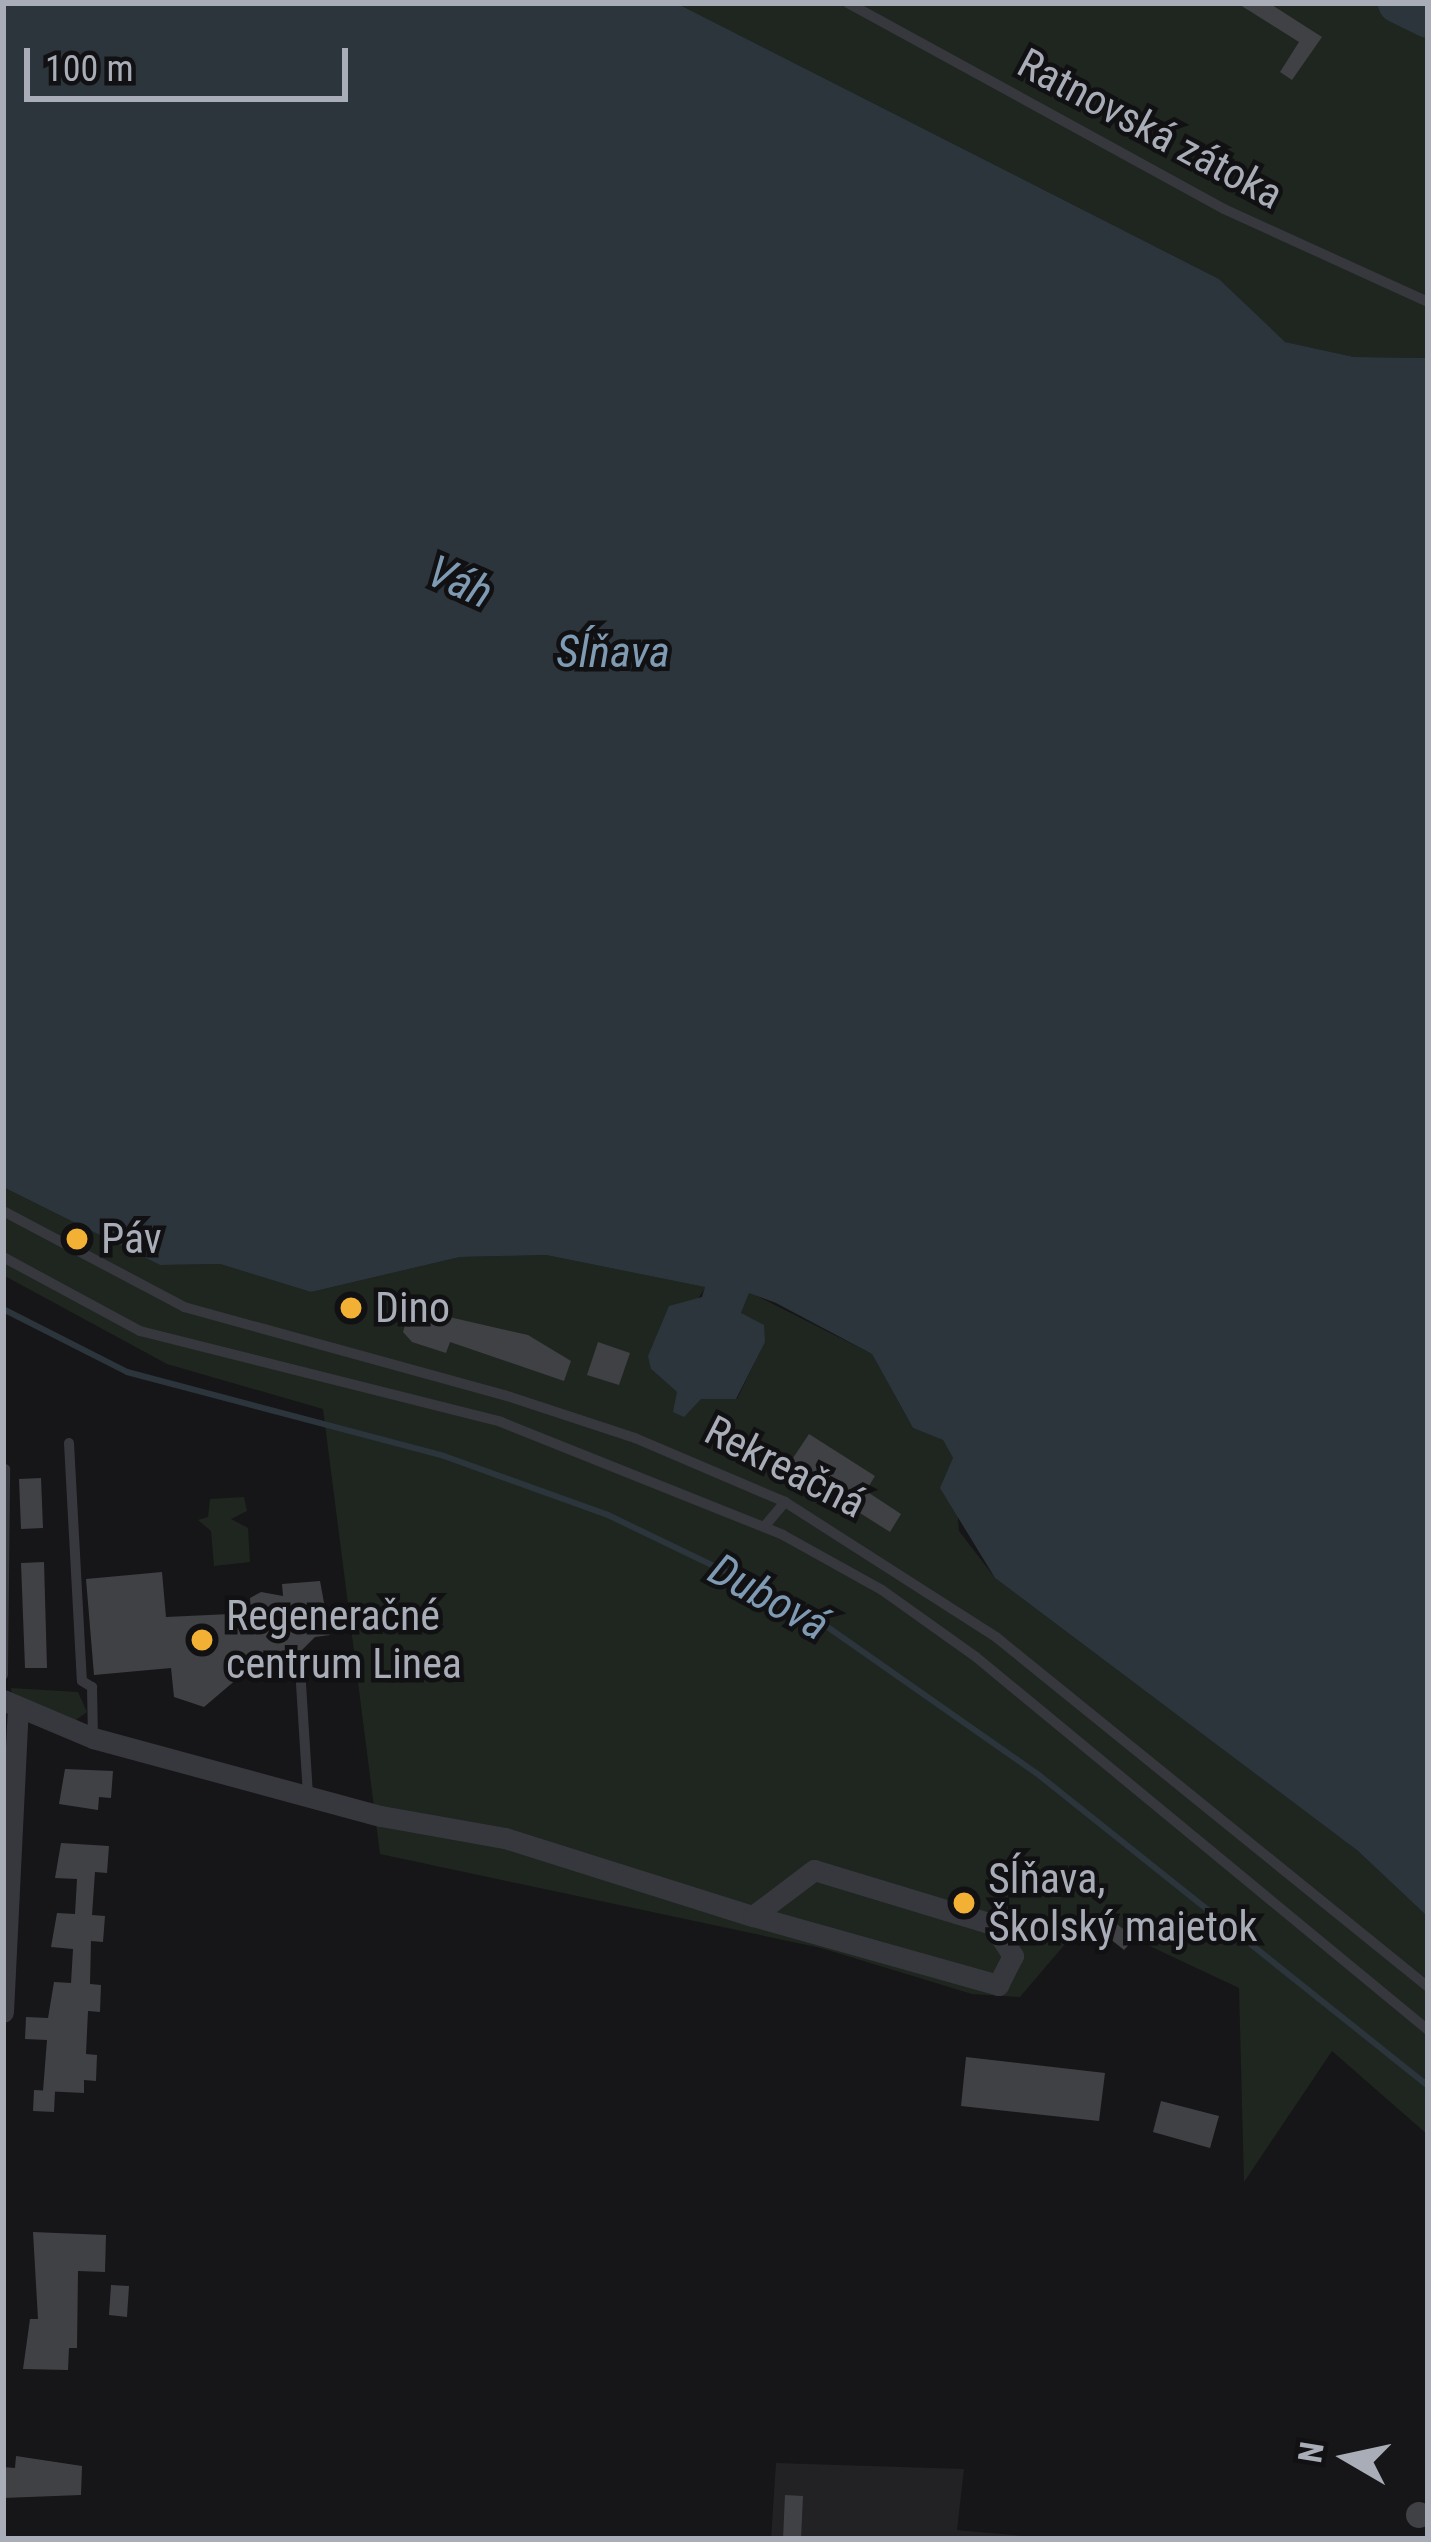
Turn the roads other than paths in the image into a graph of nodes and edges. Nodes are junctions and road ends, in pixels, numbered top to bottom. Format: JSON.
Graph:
{"nodes":[{"id":1,"x":848,"y":3,"type":"edge"},
{"id":2,"x":1428,"y":302,"type":"edge"},
{"id":3,"x":3,"y":1211,"type":"edge"},
{"id":4,"x":3,"y":1257,"type":"edge"},
{"id":5,"x":69,"y":1443,"type":"dead end"},
{"id":6,"x":5,"y":1469,"type":"edge"},
{"id":7,"x":785,"y":1502,"type":"junction"},
{"id":8,"x":764,"y":1527,"type":"junction"},
{"id":9,"x":300,"y":1668,"type":"dead end"},
{"id":10,"x":3,"y":1676,"type":"edge"},
{"id":11,"x":11,"y":1704,"type":"edge"},
{"id":12,"x":93,"y":1738,"type":"junction"},
{"id":13,"x":308,"y":1795,"type":"junction"},
{"id":14,"x":6,"y":1892,"type":"edge"},
{"id":15,"x":753,"y":1916,"type":"junction"},
{"id":16,"x":1428,"y":1987,"type":"edge"},
{"id":17,"x":3,"y":2012,"type":"edge"},
{"id":18,"x":1428,"y":2030,"type":"edge"}],
"edges":[{"from":1,"to":2,"type":"lane","name":"Ratnovská zátoka"},
{"from":3,"to":7,"type":"lane","name":"Rekreačná"},
{"from":4,"to":8,"type":"lane"},
{"from":5,"to":12,"type":"lane"},
{"from":6,"to":10,"type":"lane"},
{"from":7,"to":8,"type":"lane"},
{"from":7,"to":16,"type":"lane","name":"Rekreačná"},
{"from":8,"to":18,"type":"lane"},
{"from":9,"to":13,"type":"lane"},
{"from":11,"to":12,"type":"street"},
{"from":11,"to":14,"type":"street"},
{"from":12,"to":13,"type":"street"},
{"from":13,"to":15,"type":"street"},
{"from":14,"to":17,"type":"street"},
{"from":15,"to":15,"type":"street"}]}
